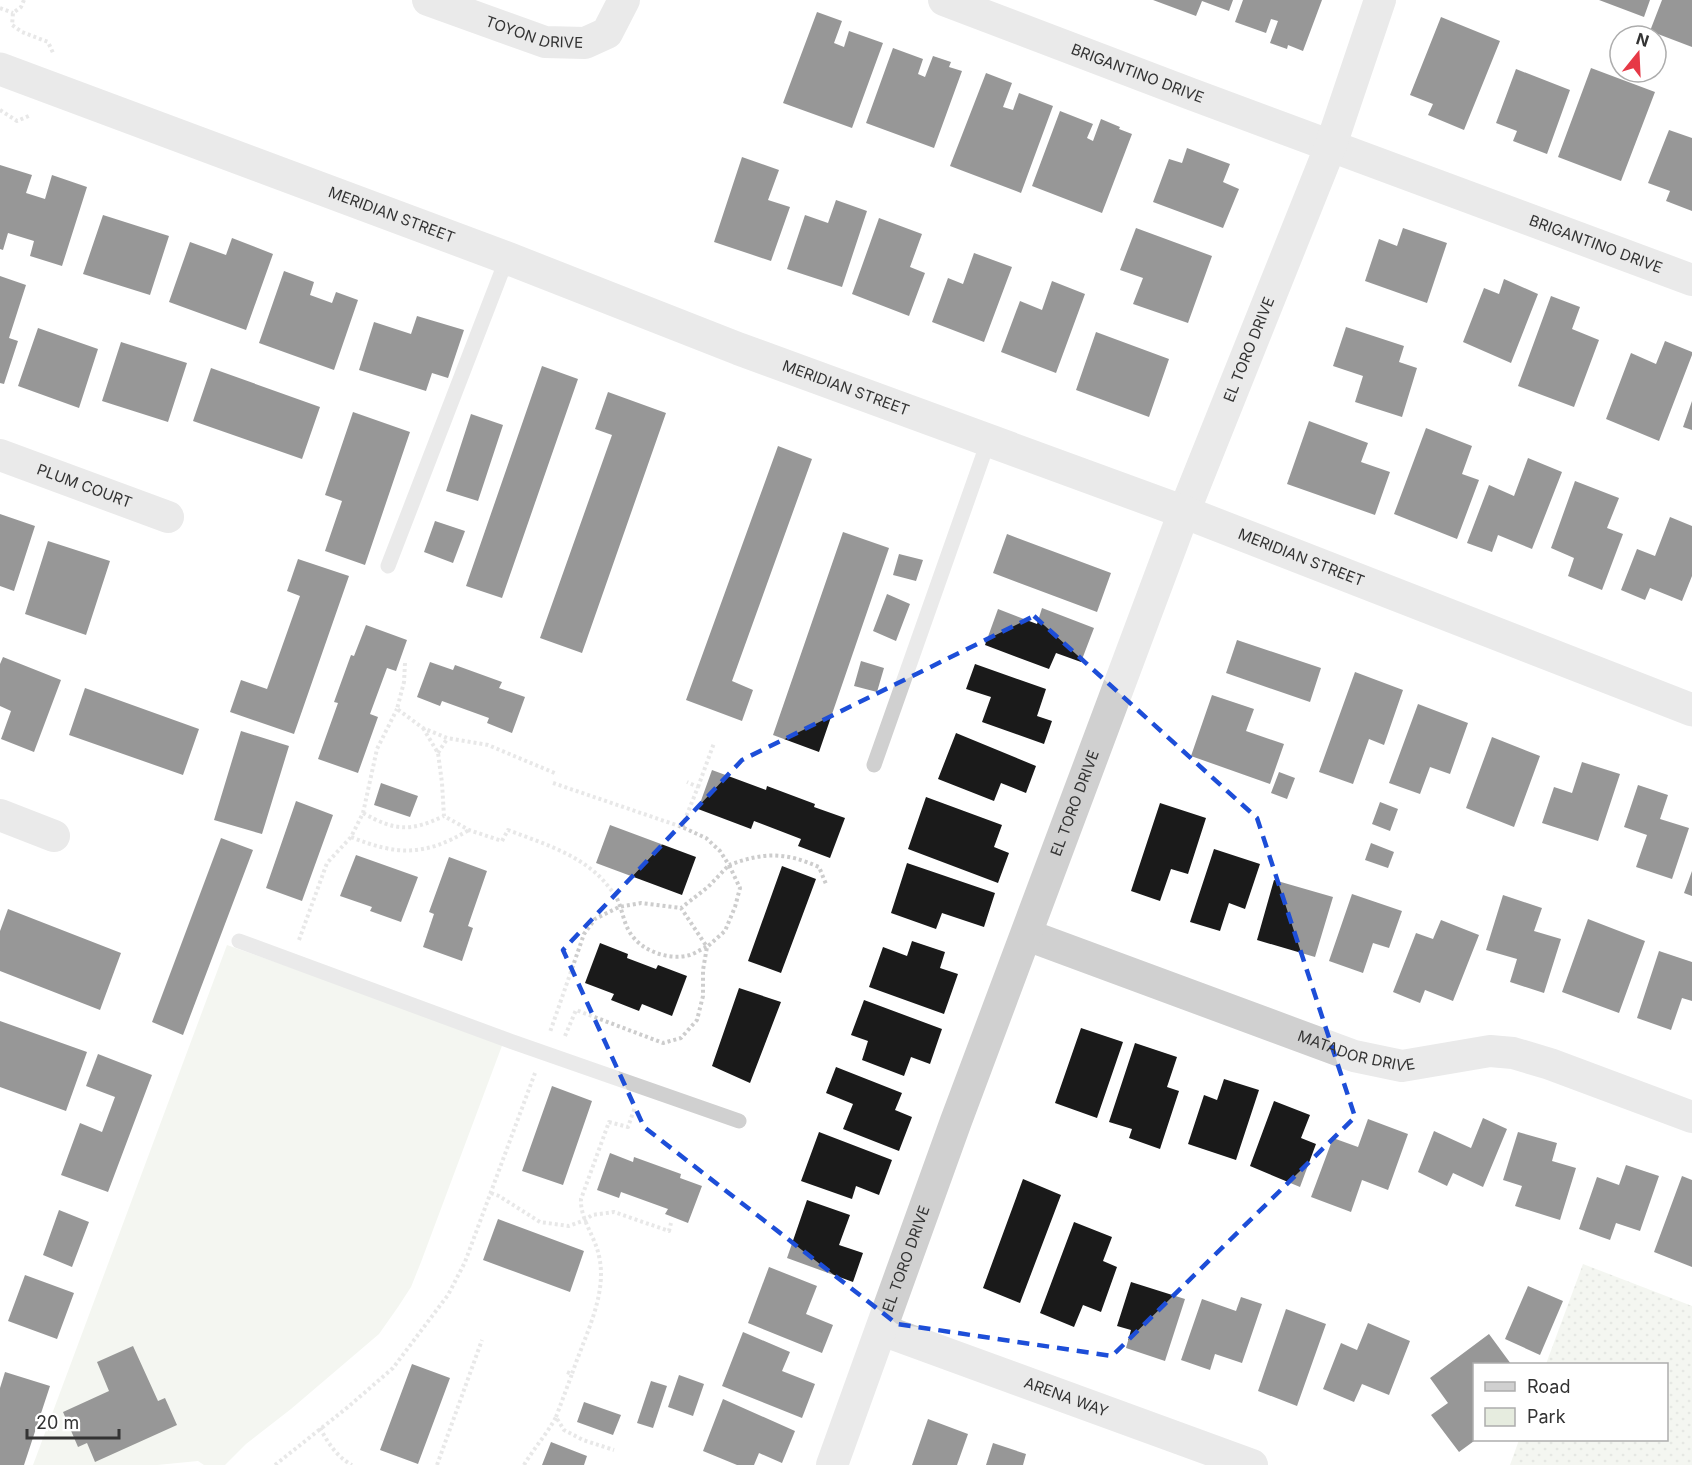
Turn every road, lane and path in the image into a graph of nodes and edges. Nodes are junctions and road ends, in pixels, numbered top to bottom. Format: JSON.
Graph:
{"nodes":[{"id":1,"x":24,"y":0,"type":"edge"},
{"id":2,"x":428,"y":0,"type":"edge"},
{"id":3,"x":624,"y":0,"type":"edge"},
{"id":4,"x":944,"y":0,"type":"edge"},
{"id":5,"x":1380,"y":0,"type":"edge"},
{"id":6,"x":0,"y":8,"type":"edge"},
{"id":7,"x":13,"y":13,"type":"junction"},
{"id":8,"x":22,"y":32,"type":"junction"},
{"id":9,"x":21,"y":38,"type":"dead end"},
{"id":10,"x":48,"y":42,"type":"dead end"},
{"id":11,"x":0,"y":69,"type":"edge"},
{"id":12,"x":0,"y":110,"type":"edge"},
{"id":13,"x":17,"y":121,"type":"dead end"},
{"id":14,"x":1331,"y":145,"type":"junction"},
{"id":15,"x":507,"y":258,"type":"junction"},
{"id":16,"x":1692,"y":280,"type":"edge"},
{"id":17,"x":989,"y":440,"type":"junction"},
{"id":18,"x":0,"y":455,"type":"edge"},
{"id":19,"x":1184,"y":512,"type":"junction"},
{"id":20,"x":168,"y":517,"type":"dead end"},
{"id":21,"x":388,"y":566,"type":"dead end"},
{"id":22,"x":405,"y":663,"type":"dead end"},
{"id":23,"x":397,"y":709,"type":"junction"},
{"id":24,"x":1692,"y":710,"type":"edge"},
{"id":25,"x":423,"y":728,"type":"junction"},
{"id":26,"x":447,"y":738,"type":"junction"},
{"id":27,"x":714,"y":743,"type":"dead end"},
{"id":28,"x":438,"y":753,"type":"junction"},
{"id":29,"x":874,"y":765,"type":"dead end"},
{"id":30,"x":557,"y":774,"type":"dead end"},
{"id":31,"x":687,"y":782,"type":"dead end"},
{"id":32,"x":553,"y":783,"type":"dead end"},
{"id":33,"x":698,"y":787,"type":"junction"},
{"id":34,"x":363,"y":813,"type":"junction"},
{"id":35,"x":0,"y":815,"type":"edge"},
{"id":36,"x":444,"y":816,"type":"junction"},
{"id":37,"x":682,"y":827,"type":"junction"},
{"id":38,"x":469,"y":830,"type":"junction"},
{"id":39,"x":54,"y":836,"type":"dead end"},
{"id":40,"x":351,"y":837,"type":"junction"},
{"id":41,"x":729,"y":865,"type":"junction"},
{"id":42,"x":826,"y":884,"type":"dead end"},
{"id":43,"x":620,"y":907,"type":"junction"},
{"id":44,"x":681,"y":908,"type":"junction"},
{"id":45,"x":1027,"y":935,"type":"junction"},
{"id":46,"x":240,"y":941,"type":"dead end"},
{"id":47,"x":707,"y":947,"type":"junction"},
{"id":48,"x":292,"y":959,"type":"junction"},
{"id":49,"x":549,"y":1054,"type":"junction"},
{"id":50,"x":642,"y":1086,"type":"junction"},
{"id":51,"x":1692,"y":1117,"type":"edge"},
{"id":52,"x":739,"y":1121,"type":"dead end"},
{"id":53,"x":491,"y":1193,"type":"junction"},
{"id":54,"x":585,"y":1220,"type":"junction"},
{"id":55,"x":671,"y":1223,"type":"dead end"},
{"id":56,"x":882,"y":1330,"type":"junction"},
{"id":57,"x":482,"y":1340,"type":"dead end"},
{"id":58,"x":556,"y":1417,"type":"junction"},
{"id":59,"x":320,"y":1428,"type":"junction"},
{"id":60,"x":614,"y":1450,"type":"dead end"},
{"id":61,"x":275,"y":1465,"type":"edge"},
{"id":62,"x":352,"y":1465,"type":"edge"},
{"id":63,"x":437,"y":1465,"type":"edge"},
{"id":64,"x":524,"y":1465,"type":"edge"},
{"id":65,"x":832,"y":1465,"type":"edge"},
{"id":66,"x":1252,"y":1465,"type":"edge"}],
"edges":[{"from":1,"to":7,"type":"path"},
{"from":2,"to":3,"type":"street","name":"TOYON DRIVE"},
{"from":4,"to":14,"type":"street","name":"BRIGANTINO DRIVE"},
{"from":5,"to":14,"type":"street"},
{"from":6,"to":7,"type":"path"},
{"from":7,"to":8,"type":"path"},
{"from":8,"to":9,"type":"path"},
{"from":8,"to":10,"type":"path"},
{"from":11,"to":15,"type":"street","name":"MERIDIAN STREET"},
{"from":12,"to":13,"type":"path"},
{"from":14,"to":16,"type":"street","name":"BRIGANTINO DRIVE"},
{"from":14,"to":19,"type":"street","name":"EL TORO DRIVE"},
{"from":15,"to":17,"type":"street","name":"MERIDIAN STREET"},
{"from":15,"to":21,"type":"lane"},
{"from":17,"to":19,"type":"street","name":"MERIDIAN STREET"},
{"from":17,"to":29,"type":"lane"},
{"from":18,"to":20,"type":"street","name":"PLUM COURT"},
{"from":19,"to":24,"type":"street","name":"MERIDIAN STREET"},
{"from":19,"to":45,"type":"street","name":"EL TORO DRIVE"},
{"from":22,"to":23,"type":"path"},
{"from":23,"to":25,"type":"path"},
{"from":23,"to":34,"type":"path"},
{"from":25,"to":26,"type":"path"},
{"from":25,"to":28,"type":"path"},
{"from":26,"to":28,"type":"path"},
{"from":26,"to":30,"type":"path"},
{"from":27,"to":33,"type":"path"},
{"from":28,"to":36,"type":"path"},
{"from":31,"to":33,"type":"path"},
{"from":32,"to":37,"type":"path"},
{"from":33,"to":37,"type":"path"},
{"from":34,"to":36,"type":"path"},
{"from":34,"to":40,"type":"path"},
{"from":35,"to":39,"type":"street"},
{"from":36,"to":38,"type":"path"},
{"from":37,"to":41,"type":"path"},
{"from":38,"to":40,"type":"path"},
{"from":38,"to":43,"type":"path"},
{"from":40,"to":48,"type":"path"},
{"from":41,"to":42,"type":"path"},
{"from":41,"to":44,"type":"path"},
{"from":41,"to":47,"type":"path"},
{"from":43,"to":44,"type":"path"},
{"from":43,"to":47,"type":"path"},
{"from":43,"to":49,"type":"path"},
{"from":44,"to":47,"type":"path"},
{"from":45,"to":51,"type":"street","name":"MATADOR DRIVE"},
{"from":45,"to":56,"type":"street","name":"EL TORO DRIVE"},
{"from":46,"to":48,"type":"lane"},
{"from":47,"to":49,"type":"path"},
{"from":48,"to":49,"type":"lane"},
{"from":49,"to":50,"type":"lane"},
{"from":49,"to":53,"type":"path"},
{"from":50,"to":52,"type":"lane"},
{"from":50,"to":54,"type":"path"},
{"from":53,"to":54,"type":"path"},
{"from":53,"to":59,"type":"path"},
{"from":54,"to":55,"type":"path"},
{"from":54,"to":58,"type":"path"},
{"from":56,"to":65,"type":"street","name":"EL TORO DRIVE"},
{"from":56,"to":66,"type":"street","name":"ARENA WAY"},
{"from":57,"to":63,"type":"path"},
{"from":58,"to":60,"type":"path"},
{"from":58,"to":64,"type":"path"},
{"from":59,"to":61,"type":"path"},
{"from":59,"to":62,"type":"path"}]}
